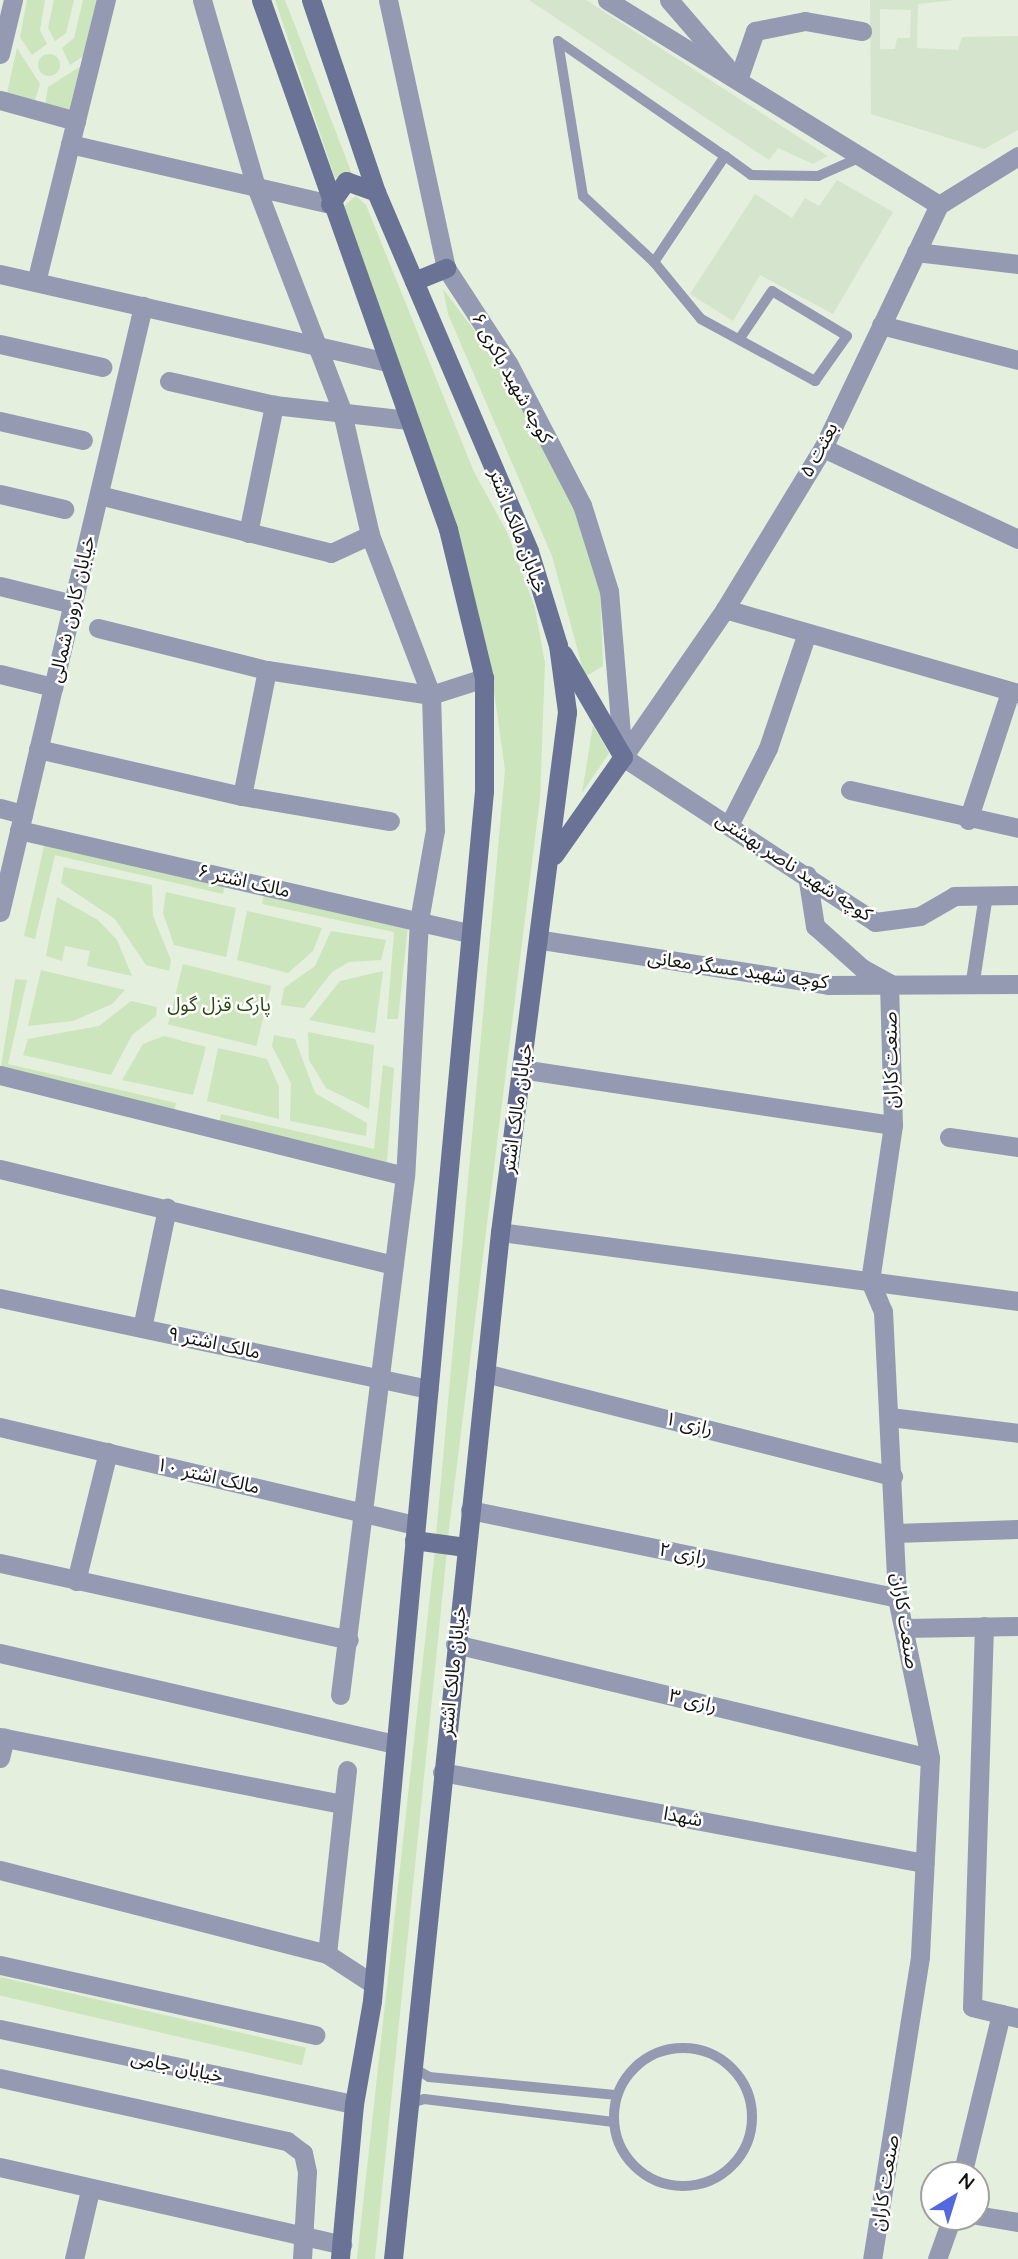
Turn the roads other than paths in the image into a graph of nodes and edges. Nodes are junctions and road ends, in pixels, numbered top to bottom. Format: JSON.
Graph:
{"nodes":[{"id":1,"x":13,"y":0,"type":"edge"},
{"id":2,"x":106,"y":0,"type":"edge"},
{"id":3,"x":202,"y":0,"type":"edge"},
{"id":4,"x":261,"y":0,"type":"edge"},
{"id":5,"x":311,"y":0,"type":"edge"},
{"id":6,"x":388,"y":0,"type":"edge"},
{"id":7,"x":607,"y":0,"type":"edge"},
{"id":8,"x":669,"y":0,"type":"edge"},
{"id":9,"x":862,"y":31,"type":"dead end"},
{"id":10,"x":0,"y":54,"type":"edge"},
{"id":11,"x":738,"y":80,"type":"junction"},
{"id":12,"x":0,"y":100,"type":"edge"},
{"id":13,"x":76,"y":121,"type":"junction"},
{"id":14,"x":70,"y":144,"type":"junction"},
{"id":15,"x":725,"y":156,"type":"junction"},
{"id":16,"x":1018,"y":156,"type":"edge"},
{"id":17,"x":862,"y":157,"type":"junction"},
{"id":18,"x":255,"y":184,"type":"junction"},
{"id":19,"x":376,"y":192,"type":"junction"},
{"id":20,"x":330,"y":204,"type":"junction"},
{"id":21,"x":939,"y":205,"type":"junction"},
{"id":22,"x":916,"y":252,"type":"junction"},
{"id":23,"x":654,"y":262,"type":"junction"},
{"id":24,"x":1018,"y":264,"type":"edge"},
{"id":25,"x":446,"y":268,"type":"junction"},
{"id":26,"x":0,"y":274,"type":"edge"},
{"id":27,"x":414,"y":281,"type":"junction"},
{"id":28,"x":36,"y":282,"type":"junction"},
{"id":29,"x":143,"y":306,"type":"junction"},
{"id":30,"x":881,"y":325,"type":"junction"},
{"id":31,"x":740,"y":338,"type":"junction"},
{"id":32,"x":0,"y":344,"type":"edge"},
{"id":33,"x":314,"y":346,"type":"junction"},
{"id":34,"x":1018,"y":360,"type":"edge"},
{"id":35,"x":387,"y":362,"type":"junction"},
{"id":36,"x":102,"y":367,"type":"dead end"},
{"id":37,"x":169,"y":381,"type":"dead end"},
{"id":38,"x":274,"y":405,"type":"junction"},
{"id":39,"x":341,"y":408,"type":"junction"},
{"id":40,"x":408,"y":420,"type":"junction"},
{"id":41,"x":0,"y":421,"type":"edge"},
{"id":42,"x":83,"y":440,"type":"dead end"},
{"id":43,"x":822,"y":448,"type":"junction"},
{"id":44,"x":0,"y":494,"type":"edge"},
{"id":45,"x":99,"y":495,"type":"junction"},
{"id":46,"x":64,"y":509,"type":"dead end"},
{"id":47,"x":248,"y":533,"type":"junction"},
{"id":48,"x":370,"y":535,"type":"junction"},
{"id":49,"x":1018,"y":539,"type":"edge"},
{"id":50,"x":0,"y":586,"type":"edge"},
{"id":51,"x":73,"y":604,"type":"junction"},
{"id":52,"x":725,"y":609,"type":"junction"},
{"id":53,"x":98,"y":628,"type":"dead end"},
{"id":54,"x":807,"y":633,"type":"junction"},
{"id":55,"x":558,"y":645,"type":"junction"},
{"id":56,"x":267,"y":670,"type":"junction"},
{"id":57,"x":0,"y":674,"type":"edge"},
{"id":58,"x":484,"y":678,"type":"junction"},
{"id":59,"x":53,"y":687,"type":"junction"},
{"id":60,"x":1014,"y":693,"type":"edge"},
{"id":61,"x":430,"y":695,"type":"junction"},
{"id":62,"x":38,"y":749,"type":"junction"},
{"id":63,"x":623,"y":757,"type":"junction"},
{"id":64,"x":850,"y":790,"type":"dead end"},
{"id":65,"x":242,"y":796,"type":"junction"},
{"id":66,"x":0,"y":808,"type":"edge"},
{"id":67,"x":968,"y":820,"type":"junction"},
{"id":68,"x":390,"y":821,"type":"dead end"},
{"id":69,"x":21,"y":822,"type":"junction"},
{"id":70,"x":729,"y":825,"type":"junction"},
{"id":71,"x":1018,"y":828,"type":"edge"},
{"id":72,"x":551,"y":859,"type":"junction"},
{"id":73,"x":807,"y":875,"type":"junction"},
{"id":74,"x":986,"y":895,"type":"junction"},
{"id":75,"x":1018,"y":895,"type":"edge"},
{"id":76,"x":0,"y":912,"type":"edge"},
{"id":77,"x":419,"y":921,"type":"junction"},
{"id":78,"x":468,"y":933,"type":"junction"},
{"id":79,"x":542,"y":940,"type":"junction"},
{"id":80,"x":972,"y":981,"type":"junction"},
{"id":81,"x":889,"y":983,"type":"junction"},
{"id":82,"x":1018,"y":984,"type":"edge"},
{"id":83,"x":520,"y":1069,"type":"junction"},
{"id":84,"x":0,"y":1075,"type":"edge"},
{"id":85,"x":893,"y":1125,"type":"junction"},
{"id":86,"x":949,"y":1137,"type":"dead end"},
{"id":87,"x":1018,"y":1147,"type":"edge"},
{"id":88,"x":0,"y":1169,"type":"edge"},
{"id":89,"x":405,"y":1176,"type":"junction"},
{"id":90,"x":167,"y":1208,"type":"junction"},
{"id":91,"x":500,"y":1232,"type":"junction"},
{"id":92,"x":393,"y":1265,"type":"junction"},
{"id":93,"x":870,"y":1280,"type":"junction"},
{"id":94,"x":0,"y":1298,"type":"edge"},
{"id":95,"x":1018,"y":1301,"type":"edge"},
{"id":96,"x":142,"y":1328,"type":"junction"},
{"id":97,"x":485,"y":1373,"type":"junction"},
{"id":98,"x":377,"y":1378,"type":"junction"},
{"id":99,"x":428,"y":1389,"type":"junction"},
{"id":100,"x":890,"y":1417,"type":"junction"},
{"id":101,"x":0,"y":1427,"type":"edge"},
{"id":102,"x":1018,"y":1433,"type":"edge"},
{"id":103,"x":108,"y":1452,"type":"junction"},
{"id":104,"x":893,"y":1476,"type":"junction"},
{"id":105,"x":470,"y":1510,"type":"junction"},
{"id":106,"x":364,"y":1513,"type":"junction"},
{"id":107,"x":1018,"y":1529,"type":"edge"},
{"id":108,"x":415,"y":1532,"type":"junction"},
{"id":109,"x":894,"y":1533,"type":"junction"},
{"id":110,"x":466,"y":1547,"type":"junction"},
{"id":111,"x":0,"y":1563,"type":"edge"},
{"id":112,"x":76,"y":1581,"type":"junction"},
{"id":113,"x":897,"y":1598,"type":"junction"},
{"id":114,"x":984,"y":1626,"type":"junction"},
{"id":115,"x":1018,"y":1626,"type":"edge"},
{"id":116,"x":904,"y":1628,"type":"junction"},
{"id":117,"x":349,"y":1640,"type":"junction"},
{"id":118,"x":456,"y":1644,"type":"junction"},
{"id":119,"x":0,"y":1653,"type":"edge"},
{"id":120,"x":340,"y":1695,"type":"dead end"},
{"id":121,"x":2,"y":1738,"type":"edge"},
{"id":122,"x":395,"y":1744,"type":"junction"},
{"id":123,"x":0,"y":1758,"type":"edge"},
{"id":124,"x":930,"y":1758,"type":"junction"},
{"id":125,"x":347,"y":1770,"type":"dead end"},
{"id":126,"x":442,"y":1772,"type":"junction"},
{"id":127,"x":343,"y":1804,"type":"junction"},
{"id":128,"x":924,"y":1863,"type":"junction"},
{"id":129,"x":0,"y":1870,"type":"edge"},
{"id":130,"x":327,"y":1954,"type":"junction"},
{"id":131,"x":0,"y":1965,"type":"edge"},
{"id":132,"x":373,"y":1984,"type":"junction"},
{"id":133,"x":1009,"y":2016,"type":"edge"},
{"id":134,"x":0,"y":2029,"type":"edge"},
{"id":135,"x":315,"y":2035,"type":"dead end"},
{"id":136,"x":412,"y":2067,"type":"junction"},
{"id":137,"x":0,"y":2078,"type":"edge"},
{"id":138,"x":617,"y":2095,"type":"junction"},
{"id":139,"x":408,"y":2104,"type":"junction"},
{"id":140,"x":354,"y":2105,"type":"junction"},
{"id":141,"x":614,"y":2122,"type":"junction"},
{"id":142,"x":966,"y":2161,"type":"edge"},
{"id":143,"x":0,"y":2167,"type":"edge"},
{"id":144,"x":90,"y":2190,"type":"junction"},
{"id":145,"x":990,"y":2217,"type":"edge"},
{"id":146,"x":1018,"y":2222,"type":"edge"},
{"id":147,"x":947,"y":2231,"type":"edge"},
{"id":148,"x":304,"y":2236,"type":"junction"},
{"id":149,"x":341,"y":2252,"type":"edge"},
{"id":150,"x":74,"y":2259,"type":"edge"},
{"id":151,"x":302,"y":2259,"type":"edge"},
{"id":152,"x":393,"y":2259,"type":"edge"},
{"id":153,"x":872,"y":2259,"type":"edge"},
{"id":154,"x":937,"y":2259,"type":"edge"}],
"edges":[{"from":1,"to":10,"type":"street"},
{"from":2,"to":13,"type":"street"},
{"from":3,"to":18,"type":"street"},
{"from":4,"to":20,"type":"main road"},
{"from":5,"to":19,"type":"main road","name":"خیابان مالک اشتر"},
{"from":6,"to":25,"type":"street","name":"کوچه شهید باکری ۶"},
{"from":7,"to":11,"type":"street"},
{"from":8,"to":11,"type":"street"},
{"from":9,"to":11,"type":"street"},
{"from":11,"to":17,"type":"street"},
{"from":12,"to":13,"type":"street"},
{"from":13,"to":14,"type":"street"},
{"from":14,"to":18,"type":"street"},
{"from":14,"to":28,"type":"street"},
{"from":15,"to":17,"type":"lane"},
{"from":15,"to":23,"type":"lane"},
{"from":15,"to":23,"type":"lane"},
{"from":16,"to":21,"type":"street"},
{"from":17,"to":21,"type":"street"},
{"from":18,"to":20,"type":"street"},
{"from":18,"to":33,"type":"street"},
{"from":19,"to":20,"type":"main road"},
{"from":19,"to":27,"type":"main road","name":"خیابان مالک اشتر"},
{"from":20,"to":35,"type":"main road"},
{"from":21,"to":22,"type":"street","name":"بعثت ۵"},
{"from":22,"to":24,"type":"street"},
{"from":22,"to":30,"type":"street","name":"بعثت ۵"},
{"from":23,"to":31,"type":"lane"},
{"from":25,"to":27,"type":"main road"},
{"from":25,"to":63,"type":"street","name":"کوچه شهید باکری ۶"},
{"from":26,"to":28,"type":"street"},
{"from":27,"to":55,"type":"main road","name":"خیابان مالک اشتر"},
{"from":28,"to":29,"type":"street"},
{"from":29,"to":33,"type":"street"},
{"from":29,"to":45,"type":"street","name":"خیابان کارون شمالی"},
{"from":30,"to":34,"type":"street"},
{"from":30,"to":43,"type":"street","name":"بعثت ۵"},
{"from":31,"to":31,"type":"lane"},
{"from":32,"to":36,"type":"street"},
{"from":33,"to":35,"type":"street"},
{"from":33,"to":39,"type":"street"},
{"from":35,"to":40,"type":"main road"},
{"from":37,"to":38,"type":"street"},
{"from":38,"to":39,"type":"street"},
{"from":38,"to":47,"type":"street"},
{"from":39,"to":40,"type":"street"},
{"from":39,"to":48,"type":"street"},
{"from":40,"to":58,"type":"main road"},
{"from":41,"to":42,"type":"street"},
{"from":43,"to":49,"type":"street"},
{"from":43,"to":52,"type":"street","name":"بعثت ۵"},
{"from":44,"to":46,"type":"street"},
{"from":45,"to":47,"type":"street"},
{"from":45,"to":51,"type":"street","name":"خیابان کارون شمالی"},
{"from":47,"to":48,"type":"street"},
{"from":48,"to":61,"type":"street"},
{"from":50,"to":51,"type":"street"},
{"from":51,"to":59,"type":"street","name":"خیابان کارون شمالی"},
{"from":52,"to":54,"type":"street"},
{"from":52,"to":63,"type":"street","name":"بعثت ۵"},
{"from":53,"to":56,"type":"street"},
{"from":54,"to":60,"type":"street"},
{"from":54,"to":70,"type":"street"},
{"from":55,"to":63,"type":"main road"},
{"from":55,"to":72,"type":"main road","name":"خیابان مالک اشتر"},
{"from":56,"to":61,"type":"street"},
{"from":56,"to":65,"type":"street"},
{"from":57,"to":59,"type":"street"},
{"from":58,"to":61,"type":"street"},
{"from":58,"to":78,"type":"main road"},
{"from":59,"to":62,"type":"street","name":"خیابان کارون شمالی"},
{"from":60,"to":67,"type":"street"},
{"from":61,"to":77,"type":"street"},
{"from":62,"to":65,"type":"street"},
{"from":62,"to":69,"type":"street","name":"خیابان کارون شمالی"},
{"from":63,"to":70,"type":"street","name":"کوچه شهید ناصر بهشتی"},
{"from":63,"to":72,"type":"main road"},
{"from":64,"to":67,"type":"street"},
{"from":65,"to":68,"type":"street"},
{"from":66,"to":69,"type":"street","name":"مالک اشتر ۶"},
{"from":67,"to":71,"type":"street"},
{"from":69,"to":76,"type":"street","name":"خیابان کارون شمالی"},
{"from":69,"to":77,"type":"street","name":"مالک اشتر ۶"},
{"from":70,"to":73,"type":"street","name":"کوچه شهید ناصر بهشتی"},
{"from":72,"to":79,"type":"main road","name":"خیابان مالک اشتر"},
{"from":73,"to":74,"type":"street","name":"کوچه شهید ناصر بهشتی"},
{"from":73,"to":81,"type":"street"},
{"from":74,"to":75,"type":"street","name":"کوچه شهید ناصر بهشتی"},
{"from":74,"to":80,"type":"street"},
{"from":77,"to":78,"type":"street","name":"مالک اشتر ۶"},
{"from":77,"to":89,"type":"street"},
{"from":78,"to":99,"type":"main road"},
{"from":79,"to":81,"type":"street","name":"کوچه شهید عسگر معانی"},
{"from":79,"to":83,"type":"main road","name":"خیابان مالک اشتر"},
{"from":80,"to":81,"type":"street","name":"کوچه شهید عسگر معانی"},
{"from":80,"to":82,"type":"street","name":"کوچه شهید عسگر معانی"},
{"from":81,"to":85,"type":"street","name":"صنعت کاران"},
{"from":83,"to":85,"type":"street"},
{"from":83,"to":91,"type":"main road","name":"خیابان مالک اشتر"},
{"from":84,"to":89,"type":"street"},
{"from":85,"to":93,"type":"street","name":"صنعت کاران"},
{"from":86,"to":87,"type":"street"},
{"from":88,"to":90,"type":"street"},
{"from":89,"to":92,"type":"street"},
{"from":90,"to":92,"type":"street"},
{"from":90,"to":96,"type":"street"},
{"from":91,"to":93,"type":"street"},
{"from":91,"to":97,"type":"main road","name":"خیابان مالک اشتر"},
{"from":92,"to":98,"type":"street"},
{"from":93,"to":95,"type":"street"},
{"from":93,"to":100,"type":"street","name":"صنعت کاران"},
{"from":94,"to":96,"type":"street","name":"مالک اشتر ۹"},
{"from":96,"to":98,"type":"street","name":"مالک اشتر ۹"},
{"from":97,"to":104,"type":"street","name":"رازی ۱"},
{"from":97,"to":105,"type":"main road","name":"خیابان مالک اشتر"},
{"from":98,"to":99,"type":"street","name":"مالک اشتر ۹"},
{"from":98,"to":106,"type":"street"},
{"from":99,"to":108,"type":"main road"},
{"from":100,"to":102,"type":"street"},
{"from":100,"to":104,"type":"street","name":"صنعت کاران"},
{"from":101,"to":103,"type":"street","name":"مالک اشتر ۱۰"},
{"from":103,"to":106,"type":"street","name":"مالک اشتر ۱۰"},
{"from":103,"to":112,"type":"street"},
{"from":104,"to":109,"type":"street","name":"صنعت کاران"},
{"from":105,"to":110,"type":"main road","name":"خیابان مالک اشتر"},
{"from":105,"to":113,"type":"street","name":"رازی ۲"},
{"from":106,"to":108,"type":"street","name":"مالک اشتر ۱۰"},
{"from":106,"to":117,"type":"street"},
{"from":107,"to":109,"type":"street"},
{"from":108,"to":110,"type":"main road"},
{"from":108,"to":122,"type":"main road"},
{"from":109,"to":113,"type":"street","name":"صنعت کاران"},
{"from":110,"to":118,"type":"main road","name":"خیابان مالک اشتر"},
{"from":111,"to":112,"type":"street"},
{"from":112,"to":117,"type":"street"},
{"from":113,"to":116,"type":"street","name":"صنعت کاران"},
{"from":114,"to":115,"type":"street"},
{"from":114,"to":116,"type":"street"},
{"from":114,"to":133,"type":"street"},
{"from":116,"to":124,"type":"street","name":"صنعت کاران"},
{"from":117,"to":120,"type":"street"},
{"from":118,"to":124,"type":"street","name":"رازی ۳"},
{"from":118,"to":126,"type":"main road","name":"خیابان مالک اشتر"},
{"from":119,"to":122,"type":"street"},
{"from":121,"to":123,"type":"street"},
{"from":121,"to":127,"type":"street"},
{"from":122,"to":132,"type":"main road"},
{"from":124,"to":128,"type":"street","name":"صنعت کاران"},
{"from":125,"to":127,"type":"street"},
{"from":126,"to":128,"type":"street","name":"شهدا"},
{"from":126,"to":136,"type":"main road","name":"خیابان مالک اشتر"},
{"from":127,"to":130,"type":"street"},
{"from":128,"to":153,"type":"street","name":"صنعت کاران"},
{"from":129,"to":130,"type":"street"},
{"from":130,"to":132,"type":"street"},
{"from":131,"to":135,"type":"street"},
{"from":132,"to":140,"type":"main road"},
{"from":133,"to":142,"type":"street"},
{"from":134,"to":140,"type":"street","name":"خیابان جامی"},
{"from":136,"to":138,"type":"lane"},
{"from":136,"to":139,"type":"main road","name":"خیابان مالک اشتر"},
{"from":137,"to":148,"type":"street"},
{"from":138,"to":141,"type":"lane"},
{"from":138,"to":141,"type":"lane"},
{"from":139,"to":141,"type":"lane"},
{"from":139,"to":152,"type":"main road","name":"خیابان مالک اشتر"},
{"from":140,"to":149,"type":"main road"},
{"from":143,"to":144,"type":"street"},
{"from":144,"to":148,"type":"street"},
{"from":144,"to":150,"type":"street"},
{"from":145,"to":146,"type":"street"},
{"from":147,"to":154,"type":"street"},
{"from":148,"to":149,"type":"street"},
{"from":148,"to":151,"type":"street"}]}
